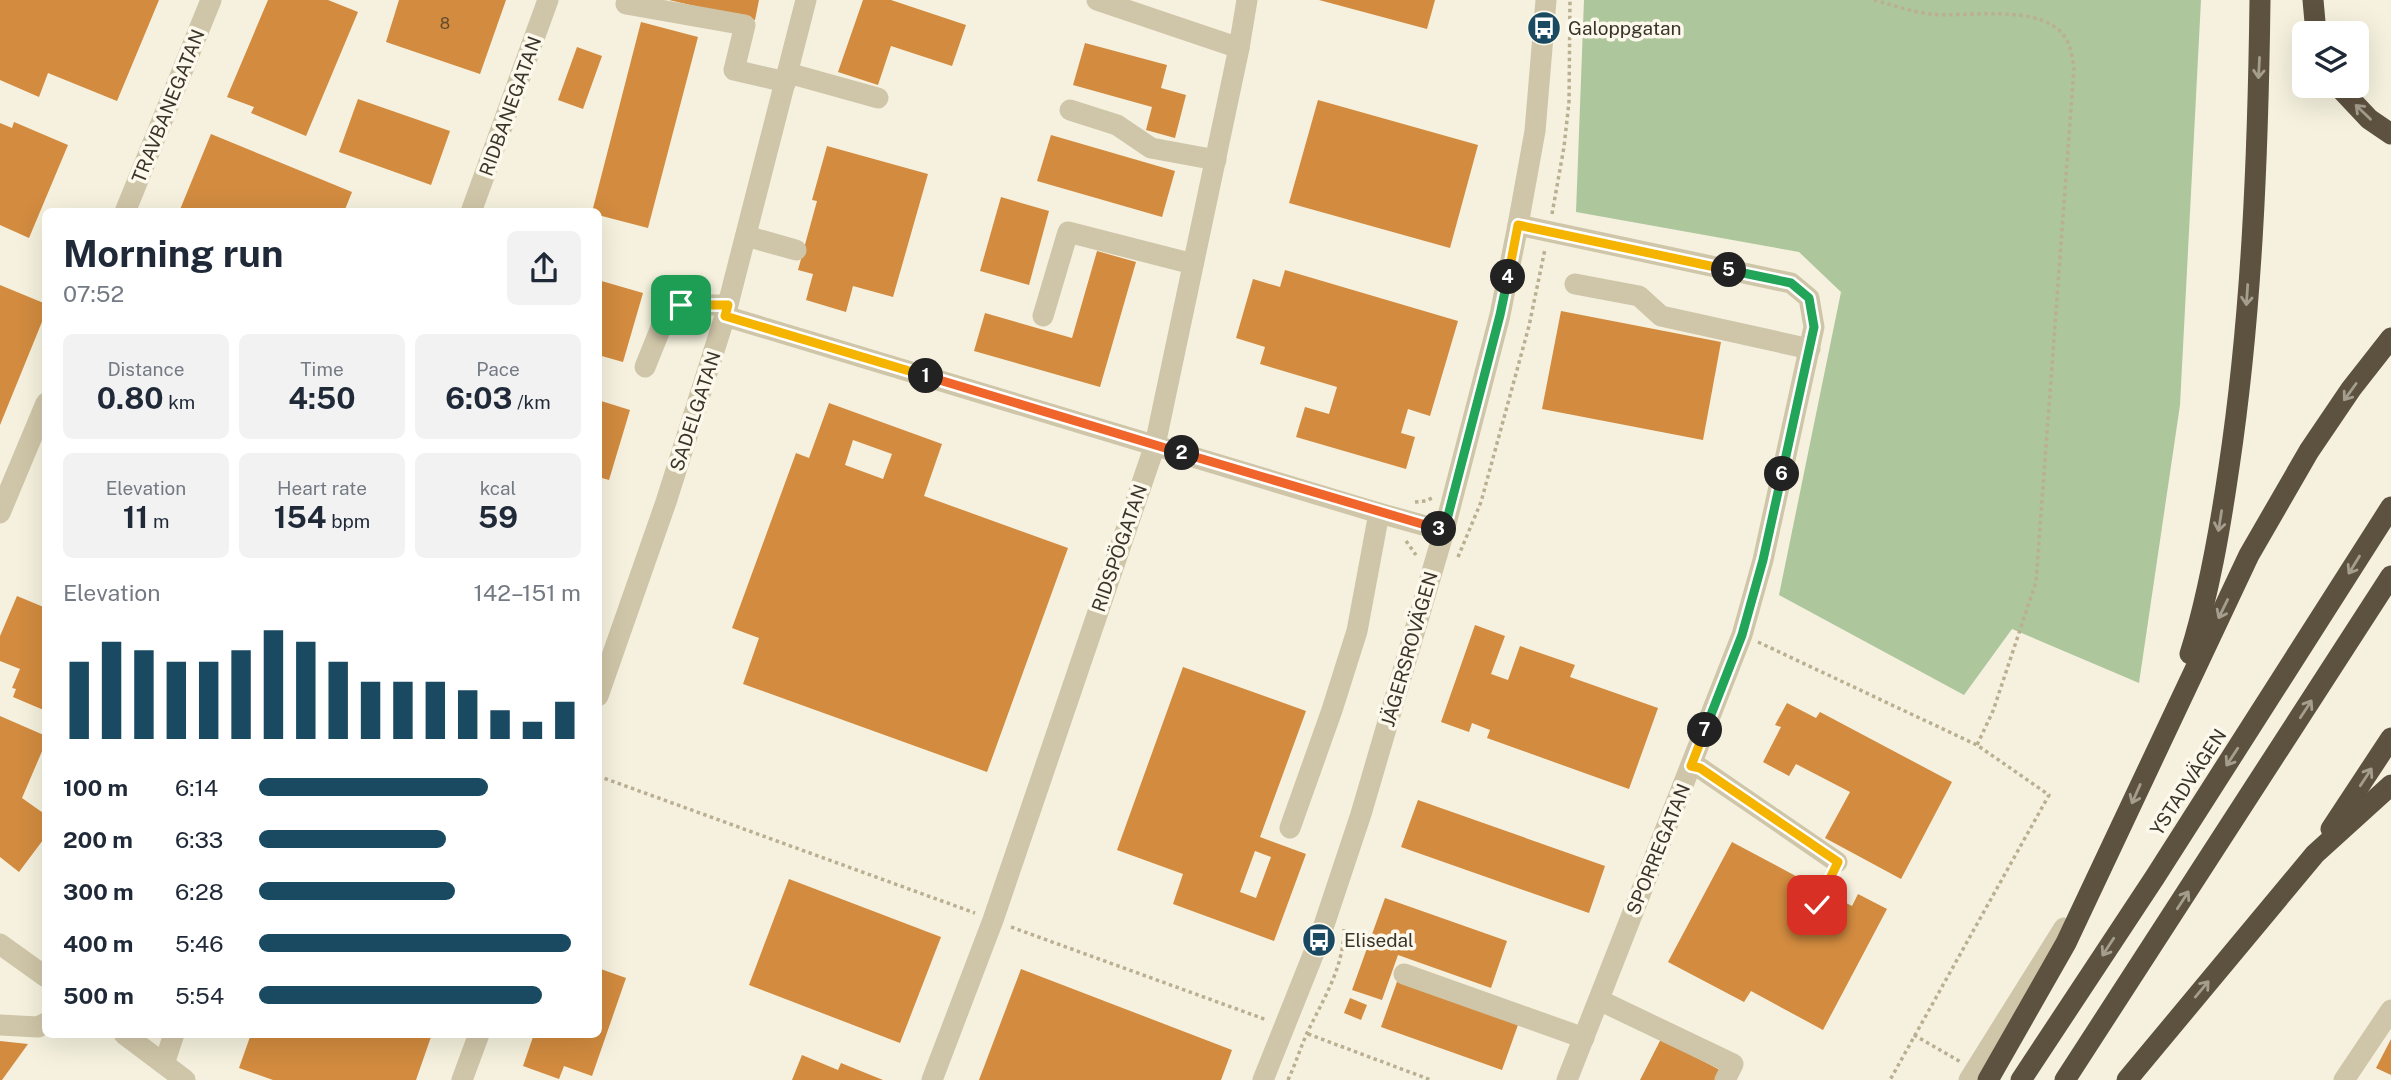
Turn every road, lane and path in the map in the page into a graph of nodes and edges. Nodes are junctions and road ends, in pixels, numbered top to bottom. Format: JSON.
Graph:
{"nodes":[{"id":1,"x":211,"y":0,"type":"edge"},
{"id":2,"x":548,"y":0,"type":"edge"},
{"id":3,"x":806,"y":0,"type":"edge"},
{"id":4,"x":1097,"y":0,"type":"edge"},
{"id":5,"x":1247,"y":0,"type":"edge"},
{"id":6,"x":1546,"y":0,"type":"edge"},
{"id":7,"x":1874,"y":0,"type":"edge"},
{"id":8,"x":2260,"y":0,"type":"edge"},
{"id":9,"x":2313,"y":0,"type":"edge"},
{"id":10,"x":626,"y":4,"type":"dead end"},
{"id":11,"x":2315,"y":21,"type":"edge"},
{"id":12,"x":1239,"y":48,"type":"junction"},
{"id":13,"x":787,"y":77,"type":"junction"},
{"id":14,"x":878,"y":98,"type":"dead end"},
{"id":15,"x":2349,"y":98,"type":"edge"},
{"id":16,"x":1069,"y":110,"type":"dead end"},
{"id":17,"x":2391,"y":134,"type":"edge"},
{"id":18,"x":1216,"y":160,"type":"junction"},
{"id":19,"x":127,"y":208,"type":"edge"},
{"id":20,"x":472,"y":208,"type":"edge"},
{"id":21,"x":1518,"y":225,"type":"junction"},
{"id":22,"x":746,"y":236,"type":"junction"},
{"id":23,"x":796,"y":250,"type":"dead end"},
{"id":24,"x":1193,"y":264,"type":"junction"},
{"id":25,"x":1576,"y":284,"type":"dead end"},
{"id":26,"x":726,"y":311,"type":"junction"},
{"id":27,"x":1043,"y":316,"type":"dead end"},
{"id":28,"x":2391,"y":338,"type":"edge"},
{"id":29,"x":1810,"y":349,"type":"junction"},
{"id":30,"x":645,"y":367,"type":"dead end"},
{"id":31,"x":42,"y":413,"type":"edge"},
{"id":32,"x":1155,"y":444,"type":"junction"},
{"id":33,"x":1438,"y":494,"type":"dead end"},
{"id":34,"x":1411,"y":503,"type":"dead end"},
{"id":35,"x":2391,"y":507,"type":"edge"},
{"id":36,"x":0,"y":513,"type":"edge"},
{"id":37,"x":1379,"y":513,"type":"junction"},
{"id":38,"x":1444,"y":531,"type":"junction"},
{"id":39,"x":2391,"y":576,"type":"edge"},
{"id":40,"x":1742,"y":635,"type":"junction"},
{"id":41,"x":602,"y":685,"type":"edge"},
{"id":42,"x":2163,"y":734,"type":"junction"},
{"id":43,"x":2391,"y":738,"type":"edge"},
{"id":44,"x":1977,"y":745,"type":"junction"},
{"id":45,"x":1691,"y":766,"type":"junction"},
{"id":46,"x":602,"y":777,"type":"edge"},
{"id":47,"x":2391,"y":785,"type":"edge"},
{"id":48,"x":1290,"y":828,"type":"dead end"},
{"id":49,"x":2315,"y":854,"type":"junction"},
{"id":50,"x":2109,"y":855,"type":"junction"},
{"id":51,"x":1838,"y":862,"type":"joint"},
{"id":52,"x":1817,"y":905,"type":"dead end"},
{"id":53,"x":1345,"y":919,"type":"dead end"},
{"id":54,"x":993,"y":920,"type":"junction"},
{"id":55,"x":0,"y":944,"type":"edge"},
{"id":56,"x":42,"y":974,"type":"edge"},
{"id":57,"x":1404,"y":974,"type":"dead end"},
{"id":58,"x":1599,"y":1000,"type":"junction"},
{"id":59,"x":2391,"y":1010,"type":"edge"},
{"id":60,"x":0,"y":1025,"type":"edge"},
{"id":61,"x":42,"y":1025,"type":"edge"},
{"id":62,"x":1286,"y":1026,"type":"junction"},
{"id":63,"x":1307,"y":1034,"type":"junction"},
{"id":64,"x":1914,"y":1035,"type":"junction"},
{"id":65,"x":129,"y":1038,"type":"edge"},
{"id":66,"x":173,"y":1038,"type":"edge"},
{"id":67,"x":478,"y":1038,"type":"edge"},
{"id":68,"x":1584,"y":1038,"type":"junction"},
{"id":69,"x":164,"y":1064,"type":"junction"},
{"id":70,"x":1969,"y":1073,"type":"edge"},
{"id":71,"x":184,"y":1080,"type":"edge"},
{"id":72,"x":463,"y":1080,"type":"edge"},
{"id":73,"x":932,"y":1080,"type":"edge"},
{"id":74,"x":1263,"y":1080,"type":"edge"},
{"id":75,"x":1288,"y":1080,"type":"edge"},
{"id":76,"x":1431,"y":1080,"type":"edge"},
{"id":77,"x":1567,"y":1080,"type":"edge"},
{"id":78,"x":1725,"y":1080,"type":"edge"},
{"id":79,"x":1890,"y":1080,"type":"edge"},
{"id":80,"x":1988,"y":1080,"type":"edge"},
{"id":81,"x":2021,"y":1080,"type":"edge"},
{"id":82,"x":2065,"y":1080,"type":"edge"},
{"id":83,"x":2129,"y":1080,"type":"edge"},
{"id":84,"x":2344,"y":1080,"type":"edge"}],
"edges":[{"from":1,"to":19,"type":"street","name":"TRAVBANEGATAN"},
{"from":2,"to":20,"type":"street","name":"RIDBANEGATAN"},
{"from":3,"to":13,"type":"street","name":"SADELGATAN"},
{"from":4,"to":12,"type":"street"},
{"from":5,"to":12,"type":"street","name":"RIDSPÖGATAN"},
{"from":6,"to":21,"type":"street","name":"JÄGERSROVÄGEN"},
{"from":7,"to":44,"type":"path"},
{"from":8,"to":42,"type":"highway","one_way":true},
{"from":9,"to":11,"type":"highway"},
{"from":10,"to":13,"type":"street"},
{"from":12,"to":18,"type":"street","name":"RIDSPÖGATAN"},
{"from":13,"to":14,"type":"street"},
{"from":13,"to":22,"type":"street","name":"SADELGATAN"},
{"from":17,"to":15,"type":"highway","one_way":true},
{"from":16,"to":18,"type":"street"},
{"from":18,"to":24,"type":"street","name":"RIDSPÖGATAN"},
{"from":21,"to":29,"type":"street","name":"SPORREGATAN"},
{"from":21,"to":38,"type":"street","name":"JÄGERSROVÄGEN"},
{"from":22,"to":23,"type":"street"},
{"from":22,"to":26,"type":"street","name":"SADELGATAN"},
{"from":24,"to":27,"type":"street"},
{"from":24,"to":32,"type":"street","name":"RIDSPÖGATAN"},
{"from":25,"to":29,"type":"street"},
{"from":26,"to":30,"type":"street"},
{"from":26,"to":32,"type":"street"},
{"from":26,"to":41,"type":"street","name":"SADELGATAN"},
{"from":28,"to":42,"type":"highway","one_way":true},
{"from":29,"to":40,"type":"street","name":"SPORREGATAN"},
{"from":31,"to":36,"type":"street"},
{"from":32,"to":37,"type":"street"},
{"from":32,"to":54,"type":"street","name":"RIDSPÖGATAN"},
{"from":33,"to":34,"type":"path"},
{"from":35,"to":81,"type":"highway","name":"YSTADVÄGEN","one_way":true},
{"from":37,"to":38,"type":"street"},
{"from":37,"to":48,"type":"street"},
{"from":38,"to":62,"type":"street","name":"JÄGERSROVÄGEN"},
{"from":82,"to":39,"type":"highway","one_way":true},
{"from":40,"to":44,"type":"path"},
{"from":40,"to":45,"type":"street","name":"SPORREGATAN"},
{"from":42,"to":50,"type":"highway","one_way":true},
{"from":49,"to":43,"type":"highway","one_way":true},
{"from":44,"to":64,"type":"path"},
{"from":45,"to":51,"type":"street"},
{"from":45,"to":58,"type":"street","name":"SPORREGATAN"},
{"from":46,"to":54,"type":"path"},
{"from":47,"to":49,"type":"highway"},
{"from":83,"to":49,"type":"highway","one_way":true},
{"from":50,"to":70,"type":"street"},
{"from":50,"to":80,"type":"highway"},
{"from":51,"to":52,"type":"path"},
{"from":53,"to":63,"type":"path"},
{"from":54,"to":62,"type":"path"},
{"from":54,"to":73,"type":"street","name":"RIDSPÖGATAN"},
{"from":55,"to":56,"type":"street"},
{"from":57,"to":68,"type":"street"},
{"from":58,"to":68,"type":"street","name":"SPORREGATAN"},
{"from":58,"to":78,"type":"street"},
{"from":59,"to":84,"type":"street"},
{"from":60,"to":61,"type":"street"},
{"from":62,"to":63,"type":"path"},
{"from":62,"to":74,"type":"street","name":"JÄGERSROVÄGEN"},
{"from":63,"to":75,"type":"path"},
{"from":63,"to":76,"type":"path"},
{"from":64,"to":70,"type":"path"},
{"from":64,"to":79,"type":"path"},
{"from":65,"to":69,"type":"street"},
{"from":66,"to":69,"type":"street"},
{"from":67,"to":72,"type":"street"},
{"from":68,"to":77,"type":"street","name":"SPORREGATAN"},
{"from":69,"to":71,"type":"street"}]}
